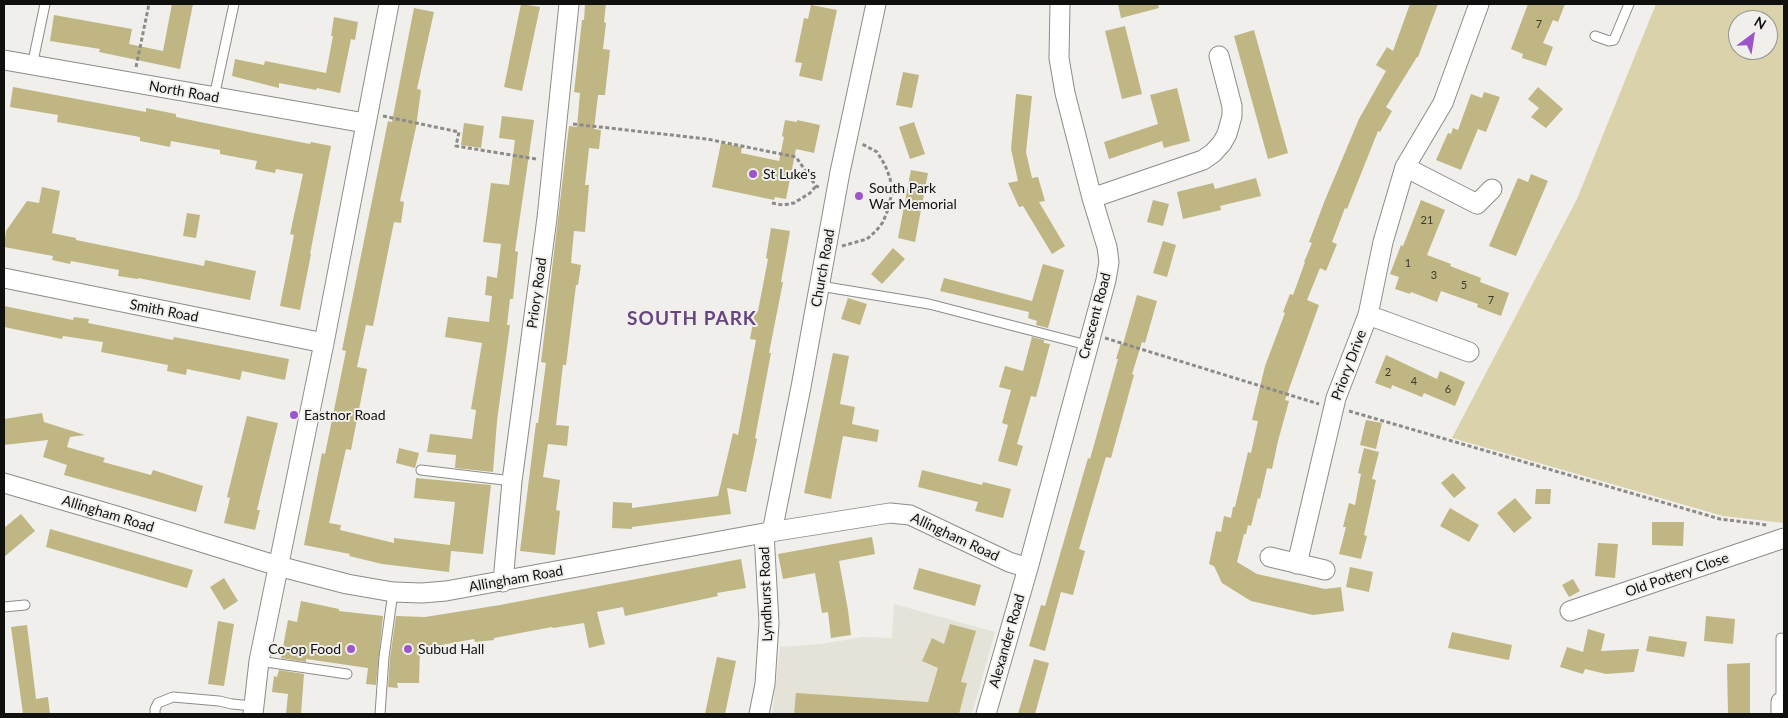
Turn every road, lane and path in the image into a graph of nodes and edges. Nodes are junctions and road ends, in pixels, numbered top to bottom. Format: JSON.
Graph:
{"nodes":[{"id":1,"x":45,"y":4,"type":"edge"},
{"id":2,"x":149,"y":4,"type":"edge"},
{"id":3,"x":234,"y":4,"type":"edge"},
{"id":4,"x":389,"y":4,"type":"edge"},
{"id":5,"x":570,"y":4,"type":"edge"},
{"id":6,"x":876,"y":4,"type":"edge"},
{"id":7,"x":1060,"y":4,"type":"edge"},
{"id":8,"x":1480,"y":4,"type":"edge"},
{"id":9,"x":1629,"y":4,"type":"edge"},
{"id":10,"x":1595,"y":36,"type":"dead end"},
{"id":11,"x":1219,"y":56,"type":"dead end"},
{"id":12,"x":4,"y":60,"type":"edge"},
{"id":13,"x":32,"y":66,"type":"junction"},
{"id":14,"x":132,"y":82,"type":"junction"},
{"id":15,"x":214,"y":97,"type":"junction"},
{"id":16,"x":366,"y":118,"type":"junction"},
{"id":17,"x":557,"y":122,"type":"junction"},
{"id":18,"x":847,"y":138,"type":"junction"},
{"id":19,"x":552,"y":162,"type":"junction"},
{"id":20,"x":1405,"y":167,"type":"junction"},
{"id":21,"x":816,"y":186,"type":"junction"},
{"id":22,"x":1492,"y":189,"type":"dead end"},
{"id":23,"x":837,"y":195,"type":"junction"},
{"id":24,"x":1092,"y":198,"type":"junction"},
{"id":25,"x":772,"y":203,"type":"dead end"},
{"id":26,"x":827,"y":245,"type":"junction"},
{"id":27,"x":4,"y":278,"type":"edge"},
{"id":28,"x":820,"y":286,"type":"junction"},
{"id":29,"x":1368,"y":315,"type":"junction"},
{"id":30,"x":1089,"y":339,"type":"junction"},
{"id":31,"x":324,"y":343,"type":"junction"},
{"id":32,"x":1469,"y":352,"type":"dead end"},
{"id":33,"x":1333,"y":408,"type":"junction"},
{"id":34,"x":421,"y":470,"type":"dead end"},
{"id":35,"x":512,"y":482,"type":"junction"},
{"id":36,"x":4,"y":484,"type":"edge"},
{"id":37,"x":768,"y":532,"type":"junction"},
{"id":38,"x":1780,"y":532,"type":"edge"},
{"id":39,"x":1270,"y":557,"type":"dead end"},
{"id":40,"x":1297,"y":564,"type":"junction"},
{"id":41,"x":278,"y":566,"type":"junction"},
{"id":42,"x":1028,"y":568,"type":"junction"},
{"id":43,"x":1325,"y":570,"type":"dead end"},
{"id":44,"x":502,"y":582,"type":"junction"},
{"id":45,"x":393,"y":592,"type":"junction"},
{"id":46,"x":25,"y":605,"type":"dead end"},
{"id":47,"x":4,"y":607,"type":"edge"},
{"id":48,"x":1570,"y":611,"type":"dead end"},
{"id":49,"x":1781,"y":638,"type":"dead end"},
{"id":50,"x":259,"y":661,"type":"junction"},
{"id":51,"x":347,"y":674,"type":"dead end"},
{"id":52,"x":1780,"y":708,"type":"edge"},
{"id":53,"x":253,"y":710,"type":"edge"},
{"id":54,"x":155,"y":714,"type":"edge"},
{"id":55,"x":380,"y":714,"type":"edge"},
{"id":56,"x":759,"y":714,"type":"edge"},
{"id":57,"x":986,"y":714,"type":"edge"}],
"edges":[{"from":1,"to":13,"type":"lane"},
{"from":2,"to":14,"type":"path"},
{"from":3,"to":15,"type":"lane"},
{"from":4,"to":16,"type":"street"},
{"from":5,"to":17,"type":"street","name":"Priory Road"},
{"from":6,"to":18,"type":"street","name":"Church Road"},
{"from":7,"to":24,"type":"street","name":"Crescent Road"},
{"from":8,"to":20,"type":"street","name":"Priory Drive"},
{"from":9,"to":10,"type":"lane"},
{"from":11,"to":24,"type":"street"},
{"from":12,"to":13,"type":"street","name":"North Road"},
{"from":13,"to":14,"type":"street","name":"North Road"},
{"from":14,"to":15,"type":"street","name":"North Road"},
{"from":15,"to":16,"type":"street","name":"North Road"},
{"from":16,"to":19,"type":"path"},
{"from":16,"to":31,"type":"street"},
{"from":17,"to":19,"type":"street","name":"Priory Road"},
{"from":17,"to":21,"type":"path"},
{"from":18,"to":23,"type":"street","name":"Church Road"},
{"from":18,"to":26,"type":"path"},
{"from":19,"to":35,"type":"street","name":"Priory Road"},
{"from":20,"to":22,"type":"street"},
{"from":20,"to":29,"type":"street","name":"Priory Drive"},
{"from":21,"to":23,"type":"path"},
{"from":21,"to":25,"type":"path"},
{"from":23,"to":26,"type":"street","name":"Church Road"},
{"from":24,"to":30,"type":"street","name":"Crescent Road"},
{"from":26,"to":28,"type":"street","name":"Church Road"},
{"from":27,"to":31,"type":"street","name":"Smith Road"},
{"from":28,"to":30,"type":"lane"},
{"from":28,"to":37,"type":"street","name":"Church Road"},
{"from":29,"to":32,"type":"street"},
{"from":29,"to":33,"type":"street","name":"Priory Drive"},
{"from":30,"to":33,"type":"path"},
{"from":30,"to":42,"type":"street","name":"Crescent Road"},
{"from":31,"to":41,"type":"street"},
{"from":33,"to":38,"type":"path"},
{"from":33,"to":40,"type":"street","name":"Priory Drive"},
{"from":34,"to":35,"type":"lane"},
{"from":35,"to":44,"type":"street","name":"Priory Road"},
{"from":36,"to":41,"type":"street","name":"Allingham Road"},
{"from":37,"to":42,"type":"street","name":"Allingham Road"},
{"from":37,"to":44,"type":"street","name":"Allingham Road"},
{"from":37,"to":56,"type":"street","name":"Lyndhurst Road"},
{"from":38,"to":48,"type":"street","name":"Old Pottery Close"},
{"from":39,"to":40,"type":"street"},
{"from":40,"to":43,"type":"street"},
{"from":41,"to":45,"type":"street","name":"Allingham Road"},
{"from":41,"to":50,"type":"street"},
{"from":42,"to":57,"type":"street","name":"Alexander Road"},
{"from":44,"to":45,"type":"street","name":"Allingham Road"},
{"from":45,"to":55,"type":"lane"},
{"from":46,"to":47,"type":"lane"},
{"from":49,"to":52,"type":"lane"},
{"from":50,"to":51,"type":"lane"},
{"from":50,"to":53,"type":"street"},
{"from":53,"to":54,"type":"lane"}]}
